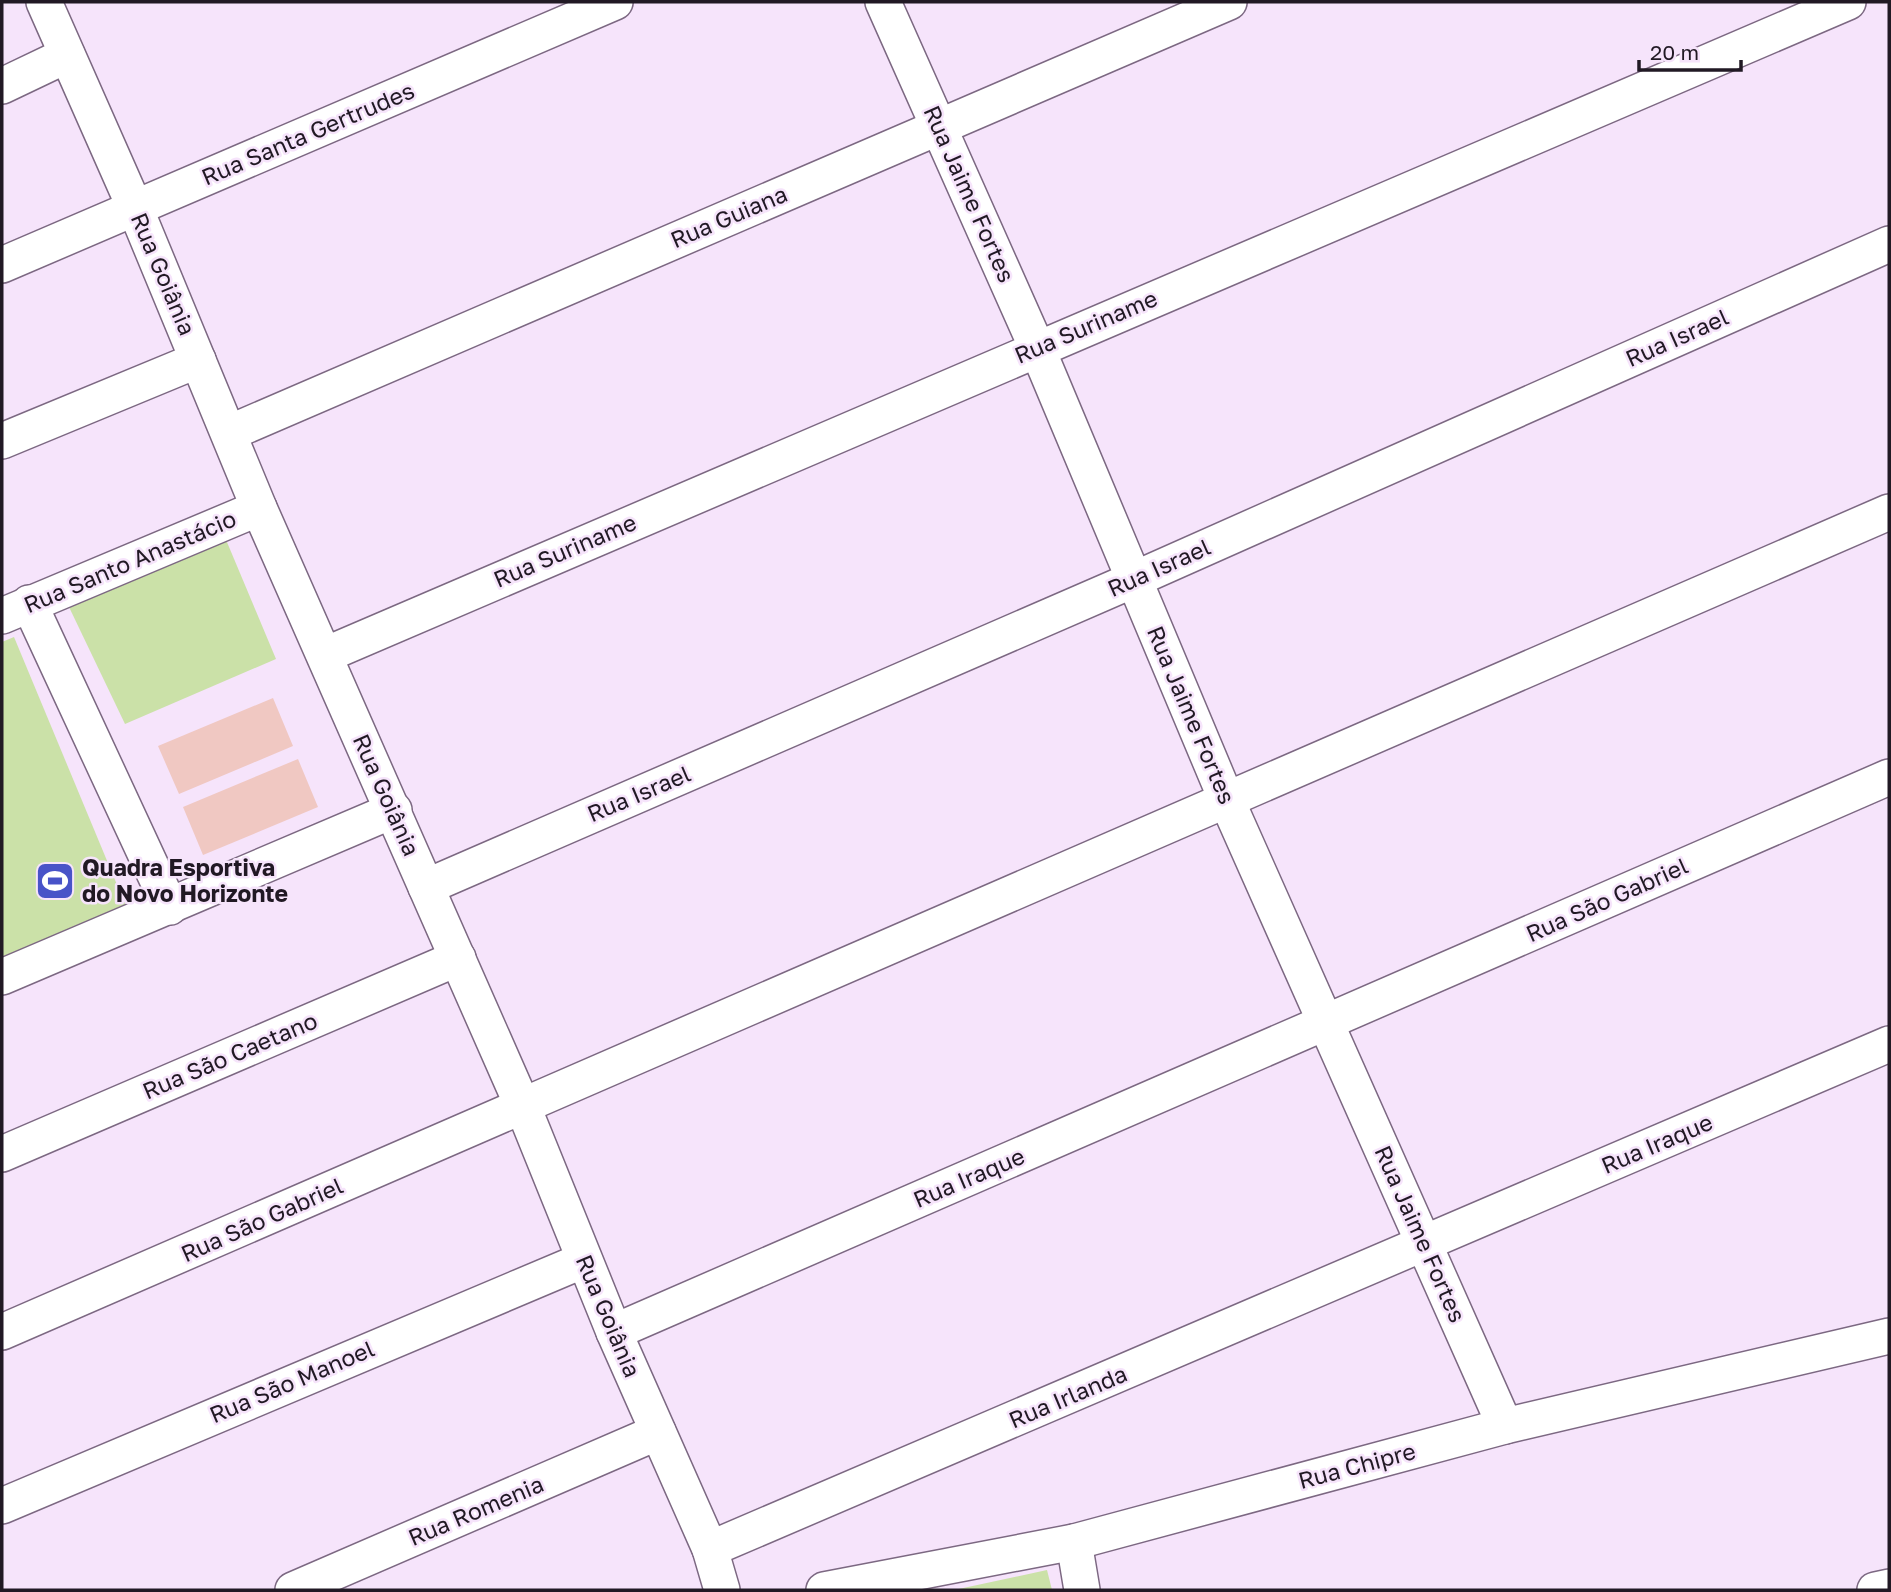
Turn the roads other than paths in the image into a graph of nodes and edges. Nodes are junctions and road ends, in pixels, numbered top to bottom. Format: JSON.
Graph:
{"nodes":[{"id":1,"x":44,"y":2,"type":"edge"},
{"id":2,"x":615,"y":2,"type":"edge"},
{"id":3,"x":883,"y":2,"type":"edge"},
{"id":4,"x":1229,"y":2,"type":"edge"},
{"id":5,"x":1848,"y":2,"type":"edge"},
{"id":6,"x":67,"y":55,"type":"junction"},
{"id":7,"x":2,"y":86,"type":"edge"},
{"id":8,"x":940,"y":126,"type":"junction"},
{"id":9,"x":135,"y":208,"type":"junction"},
{"id":10,"x":1889,"y":244,"type":"edge"},
{"id":11,"x":2,"y":265,"type":"edge"},
{"id":12,"x":1037,"y":348,"type":"junction"},
{"id":13,"x":198,"y":360,"type":"junction"},
{"id":14,"x":229,"y":433,"type":"junction"},
{"id":15,"x":2,"y":442,"type":"edge"},
{"id":16,"x":259,"y":508,"type":"junction"},
{"id":17,"x":1889,"y":512,"type":"edge"},
{"id":18,"x":1133,"y":580,"type":"junction"},
{"id":19,"x":15,"y":609,"type":"edge"},
{"id":20,"x":324,"y":655,"type":"junction"},
{"id":21,"x":1889,"y":777,"type":"edge"},
{"id":22,"x":1227,"y":801,"type":"junction"},
{"id":23,"x":394,"y":810,"type":"junction"},
{"id":24,"x":426,"y":887,"type":"junction"},
{"id":25,"x":170,"y":907,"type":"junction"},
{"id":26,"x":458,"y":958,"type":"junction"},
{"id":27,"x":2,"y":977,"type":"edge"},
{"id":28,"x":1325,"y":1023,"type":"junction"},
{"id":29,"x":1889,"y":1044,"type":"edge"},
{"id":30,"x":523,"y":1107,"type":"junction"},
{"id":31,"x":2,"y":1154,"type":"edge"},
{"id":32,"x":1425,"y":1244,"type":"junction"},
{"id":33,"x":584,"y":1261,"type":"junction"},
{"id":34,"x":2,"y":1332,"type":"edge"},
{"id":35,"x":614,"y":1332,"type":"junction"},
{"id":36,"x":1889,"y":1336,"type":"edge"},
{"id":37,"x":1505,"y":1426,"type":"junction"},
{"id":38,"x":659,"y":1432,"type":"junction"},
{"id":39,"x":2,"y":1506,"type":"edge"},
{"id":40,"x":1074,"y":1542,"type":"junction"},
{"id":41,"x":710,"y":1549,"type":"junction"},
{"id":42,"x":1889,"y":1587,"type":"edge"},
{"id":43,"x":293,"y":1590,"type":"edge"},
{"id":44,"x":722,"y":1590,"type":"edge"},
{"id":45,"x":824,"y":1590,"type":"edge"},
{"id":46,"x":1082,"y":1590,"type":"edge"},
{"id":47,"x":1875,"y":1590,"type":"edge"}],
"edges":[{"from":1,"to":6,"type":"street","name":"Rua Goiânia"},
{"from":2,"to":9,"type":"street","name":"Rua Santa Gertrudes"},
{"from":3,"to":8,"type":"street","name":"Rua Jaime Fortes"},
{"from":4,"to":8,"type":"street","name":"Rua Guiana"},
{"from":5,"to":12,"type":"street","name":"Rua Suriname"},
{"from":6,"to":7,"type":"street"},
{"from":6,"to":9,"type":"street","name":"Rua Goiânia"},
{"from":8,"to":12,"type":"street","name":"Rua Jaime Fortes"},
{"from":8,"to":14,"type":"street","name":"Rua Guiana"},
{"from":9,"to":11,"type":"street","name":"Rua Santa Gertrudes"},
{"from":9,"to":13,"type":"street","name":"Rua Goiânia"},
{"from":10,"to":18,"type":"street","name":"Rua Israel"},
{"from":12,"to":18,"type":"street","name":"Rua Jaime Fortes"},
{"from":12,"to":20,"type":"street","name":"Rua Suriname"},
{"from":13,"to":14,"type":"street","name":"Rua Goiânia"},
{"from":13,"to":15,"type":"street"},
{"from":14,"to":16,"type":"street","name":"Rua Goiânia"},
{"from":16,"to":19,"type":"street","name":"Rua Santo Anastácio"},
{"from":16,"to":20,"type":"street","name":"Rua Goiânia"},
{"from":17,"to":22,"type":"street"},
{"from":18,"to":22,"type":"street","name":"Rua Jaime Fortes"},
{"from":18,"to":24,"type":"street","name":"Rua Israel"},
{"from":19,"to":25,"type":"street"},
{"from":20,"to":23,"type":"street","name":"Rua Goiânia"},
{"from":21,"to":28,"type":"street","name":"Rua São Gabriel"},
{"from":22,"to":28,"type":"street","name":"Rua Jaime Fortes"},
{"from":22,"to":30,"type":"street"},
{"from":23,"to":24,"type":"street","name":"Rua Goiânia"},
{"from":23,"to":25,"type":"street"},
{"from":24,"to":26,"type":"street","name":"Rua Goiânia"},
{"from":25,"to":27,"type":"street"},
{"from":26,"to":30,"type":"street","name":"Rua Goiânia"},
{"from":26,"to":31,"type":"street","name":"Rua São Caetano"},
{"from":28,"to":32,"type":"street","name":"Rua Jaime Fortes"},
{"from":28,"to":35,"type":"street","name":"Rua Iraque"},
{"from":29,"to":32,"type":"street","name":"Rua Iraque"},
{"from":30,"to":33,"type":"street","name":"Rua Goiânia"},
{"from":30,"to":34,"type":"street","name":"Rua São Gabriel"},
{"from":32,"to":37,"type":"street","name":"Rua Jaime Fortes"},
{"from":32,"to":41,"type":"street","name":"Rua Irlanda"},
{"from":33,"to":35,"type":"street","name":"Rua Goiânia"},
{"from":33,"to":39,"type":"street","name":"Rua São Manoel"},
{"from":35,"to":38,"type":"street","name":"Rua Goiânia"},
{"from":36,"to":37,"type":"street","name":"Rua Chipre"},
{"from":37,"to":40,"type":"street","name":"Rua Chipre"},
{"from":38,"to":41,"type":"street","name":"Rua Goiânia"},
{"from":38,"to":43,"type":"street","name":"Rua Romenia"},
{"from":40,"to":45,"type":"street","name":"Rua Chipre"},
{"from":40,"to":46,"type":"street"},
{"from":41,"to":44,"type":"street","name":"Rua Goiânia"},
{"from":42,"to":47,"type":"street"}]}
